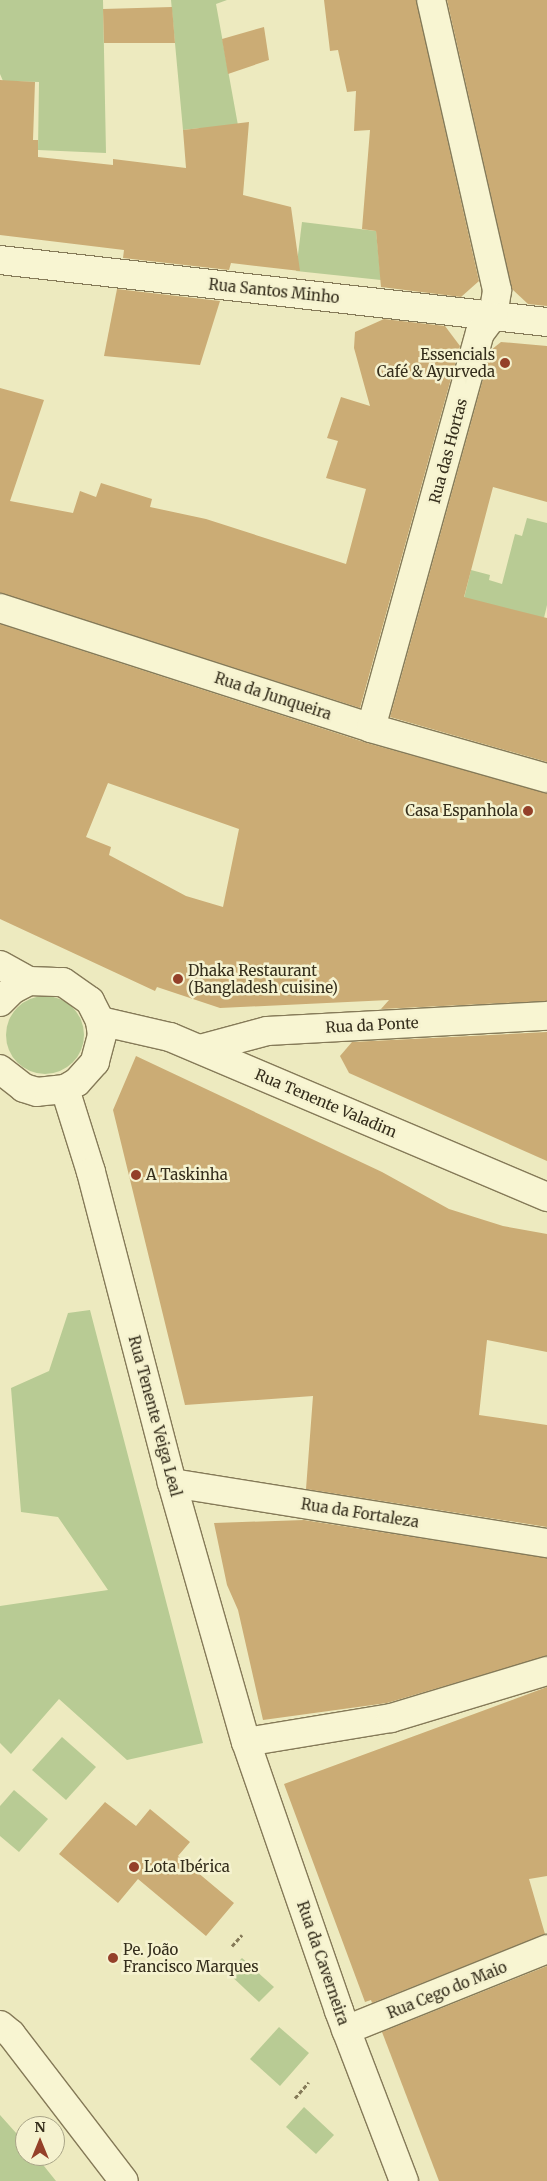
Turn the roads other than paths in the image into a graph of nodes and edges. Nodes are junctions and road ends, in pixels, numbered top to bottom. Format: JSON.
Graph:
{"nodes":[{"id":1,"x":431,"y":0,"type":"edge"},
{"id":2,"x":0,"y":260,"type":"edge"},
{"id":3,"x":493,"y":316,"type":"junction"},
{"id":4,"x":547,"y":322,"type":"edge"},
{"id":5,"x":0,"y":608,"type":"edge"},
{"id":6,"x":371,"y":728,"type":"junction"},
{"id":7,"x":547,"y":778,"type":"edge"},
{"id":8,"x":0,"y":965,"type":"edge"},
{"id":9,"x":29,"y":981,"type":"junction"},
{"id":10,"x":0,"y":1002,"type":"edge"},
{"id":11,"x":547,"y":1016,"type":"edge"},
{"id":12,"x":100,"y":1022,"type":"junction"},
{"id":13,"x":200,"y":1049,"type":"junction"},
{"id":14,"x":1,"y":1071,"type":"edge"},
{"id":15,"x":65,"y":1089,"type":"junction"},
{"id":16,"x":547,"y":1197,"type":"edge"},
{"id":17,"x":172,"y":1483,"type":"junction"},
{"id":18,"x":547,"y":1543,"type":"edge"},
{"id":19,"x":547,"y":1671,"type":"edge"},
{"id":20,"x":246,"y":1742,"type":"junction"},
{"id":21,"x":547,"y":1949,"type":"edge"},
{"id":22,"x":0,"y":2025,"type":"edge"},
{"id":23,"x":346,"y":2030,"type":"junction"},
{"id":24,"x":124,"y":2181,"type":"edge"},
{"id":25,"x":404,"y":2181,"type":"edge"}],
"edges":[{"from":1,"to":3,"type":"street","name":"Rua das Hortas"},
{"from":2,"to":3,"type":"street","name":"Rua Santos Minho"},
{"from":3,"to":4,"type":"street","name":"Rua Santos Minho"},
{"from":3,"to":6,"type":"street","name":"Rua das Hortas"},
{"from":5,"to":6,"type":"street","name":"Rua da Junqueira"},
{"from":6,"to":7,"type":"street","name":"Rua da Junqueira"},
{"from":8,"to":9,"type":"street"},
{"from":9,"to":10,"type":"street"},
{"from":9,"to":12,"type":"street"},
{"from":11,"to":13,"type":"street","name":"Rua da Ponte"},
{"from":12,"to":13,"type":"street","name":"Rua Tenente Valadim"},
{"from":12,"to":15,"type":"street"},
{"from":13,"to":16,"type":"street","name":"Rua Tenente Valadim"},
{"from":14,"to":15,"type":"street"},
{"from":15,"to":17,"type":"street","name":"Rua Tenente Veiga Leal"},
{"from":17,"to":18,"type":"street","name":"Rua da Fortaleza"},
{"from":17,"to":20,"type":"street","name":"Rua Tenente Veiga Leal"},
{"from":19,"to":20,"type":"street"},
{"from":20,"to":23,"type":"street","name":"Rua da Caverneira"},
{"from":21,"to":23,"type":"street","name":"Rua Cego do Maio"},
{"from":22,"to":24,"type":"street"},
{"from":23,"to":25,"type":"street","name":"Rua da Caverneira"}]}
